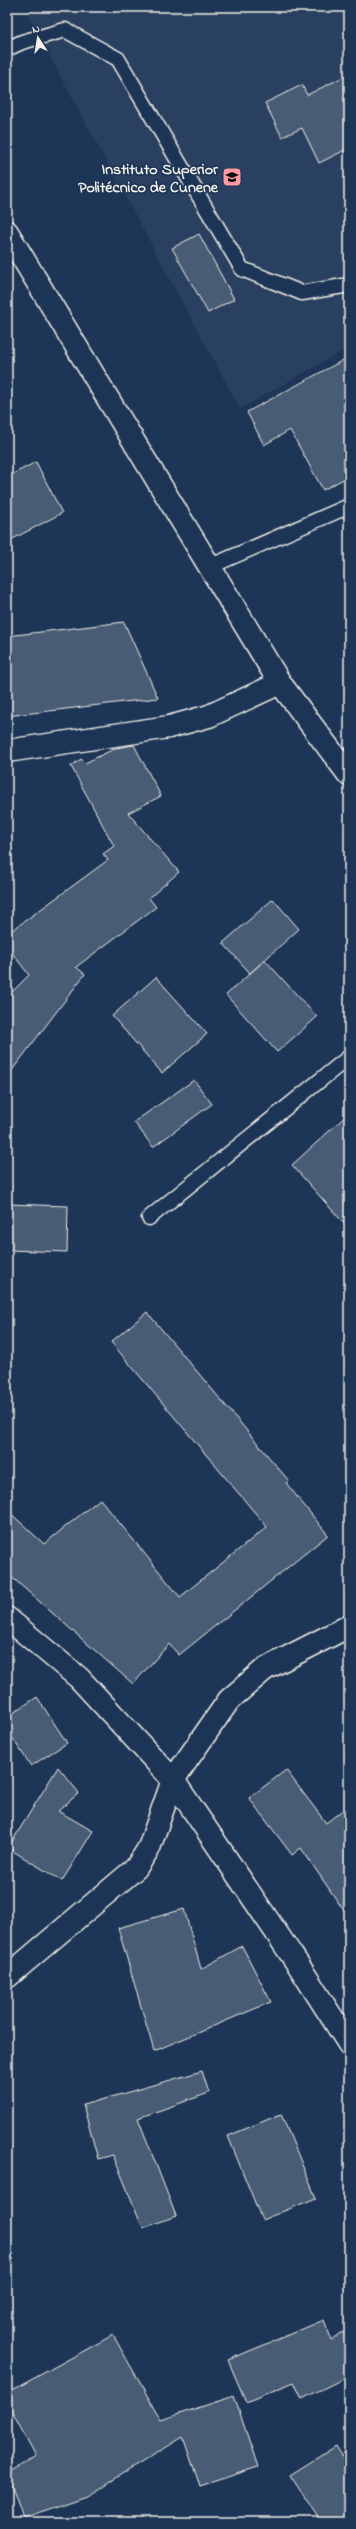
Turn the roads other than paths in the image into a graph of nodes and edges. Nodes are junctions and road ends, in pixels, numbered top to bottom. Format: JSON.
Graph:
{"nodes":[{"id":1,"x":7,"y":49,"type":"edge"},
{"id":2,"x":7,"y":232,"type":"edge"},
{"id":3,"x":349,"y":285,"type":"edge"},
{"id":4,"x":349,"y":506,"type":"edge"},
{"id":5,"x":209,"y":567,"type":"junction"},
{"id":6,"x":280,"y":683,"type":"junction"},
{"id":7,"x":7,"y":751,"type":"edge"},
{"id":8,"x":349,"y":775,"type":"edge"},
{"id":9,"x":349,"y":1057,"type":"edge"},
{"id":10,"x":149,"y":1218,"type":"dead end"},
{"id":11,"x":7,"y":1618,"type":"edge"},
{"id":12,"x":349,"y":1626,"type":"edge"},
{"id":13,"x":173,"y":1780,"type":"junction"},
{"id":14,"x":7,"y":1977,"type":"edge"},
{"id":15,"x":349,"y":2044,"type":"edge"}],
"edges":[{"from":1,"to":3,"type":"lane"},
{"from":2,"to":5,"type":"street"},
{"from":4,"to":5,"type":"lane"},
{"from":5,"to":6,"type":"street"},
{"from":6,"to":7,"type":"street"},
{"from":6,"to":8,"type":"street"},
{"from":9,"to":10,"type":"lane"},
{"from":11,"to":13,"type":"street"},
{"from":12,"to":13,"type":"street"},
{"from":13,"to":14,"type":"street"},
{"from":13,"to":15,"type":"street"}]}
